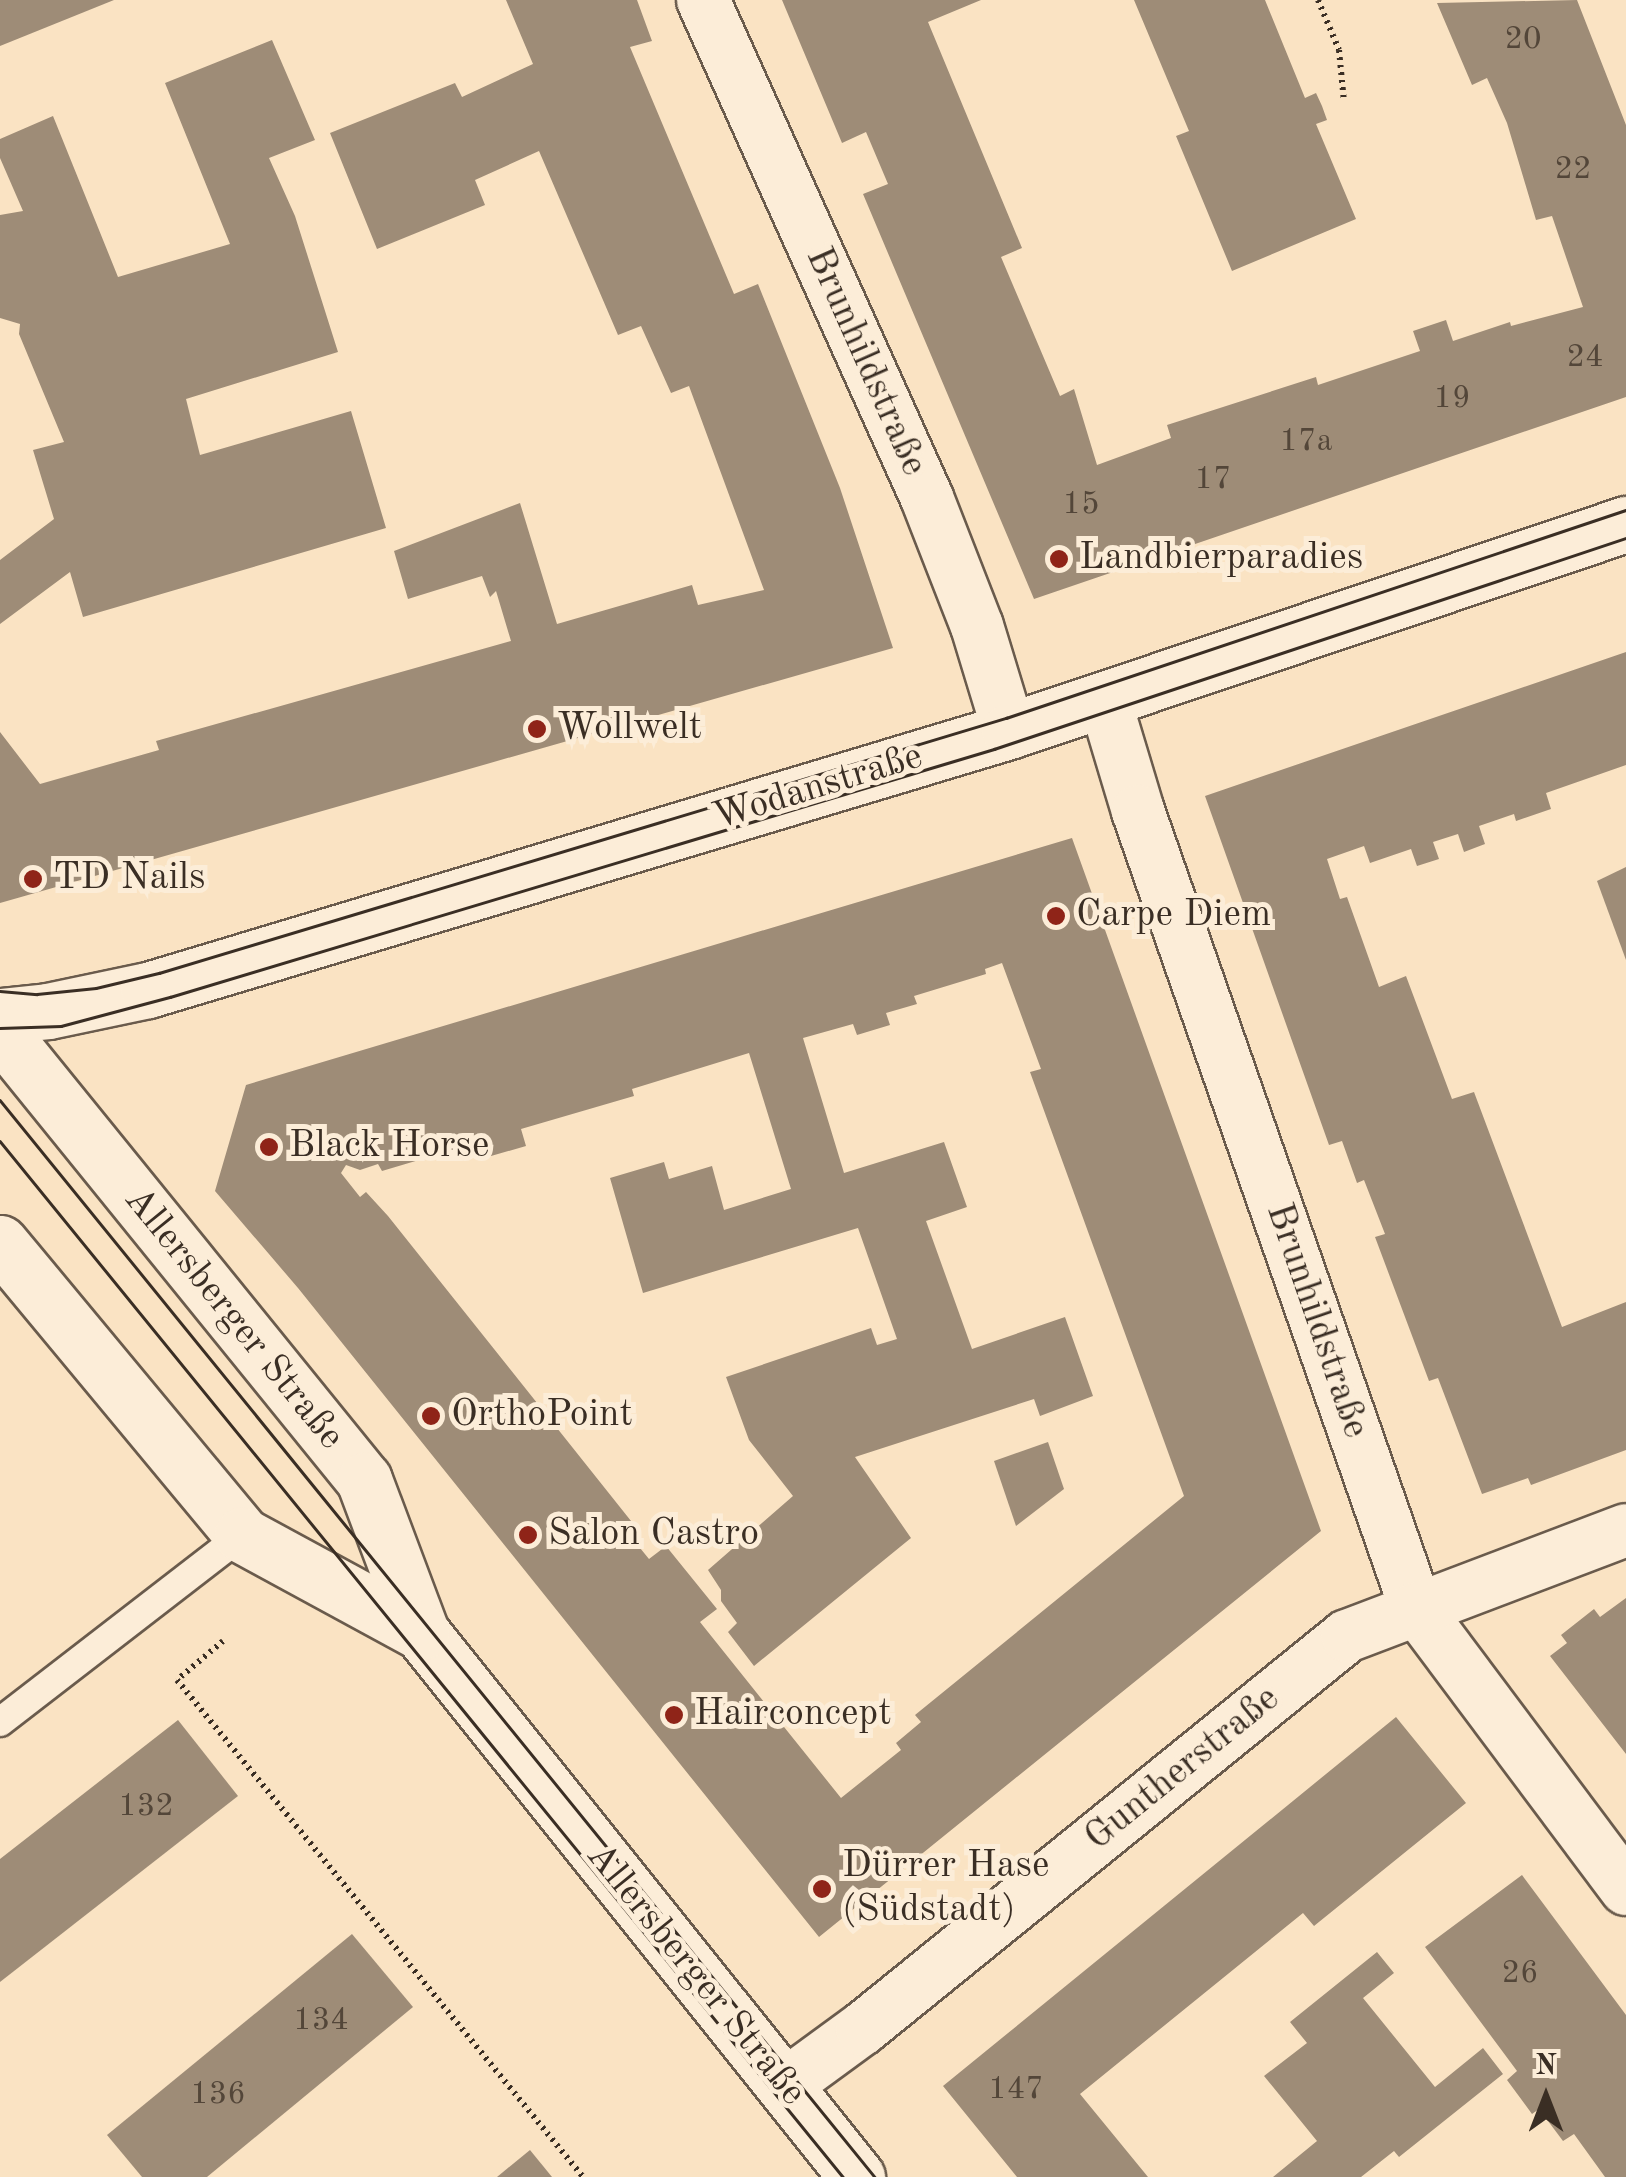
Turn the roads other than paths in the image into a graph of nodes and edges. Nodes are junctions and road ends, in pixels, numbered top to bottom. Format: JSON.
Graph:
{"nodes":[{"id":1,"x":702,"y":0,"type":"edge"},
{"id":2,"x":1626,"y":524,"type":"edge"},
{"id":3,"x":1105,"y":700,"type":"junction"},
{"id":4,"x":1009,"y":731,"type":"junction"},
{"id":5,"x":0,"y":1016,"type":"edge"},
{"id":6,"x":0,"y":1031,"type":"edge"},
{"id":7,"x":0,"y":1243,"type":"edge"},
{"id":8,"x":1626,"y":1530,"type":"edge"},
{"id":9,"x":242,"y":1535,"type":"junction"},
{"id":10,"x":1416,"y":1608,"type":"junction"},
{"id":11,"x":421,"y":1632,"type":"junction"},
{"id":12,"x":0,"y":1722,"type":"edge"},
{"id":13,"x":1626,"y":1889,"type":"edge"},
{"id":14,"x":784,"y":2086,"type":"junction"},
{"id":15,"x":857,"y":2177,"type":"edge"}],
"edges":[{"from":1,"to":4,"type":"street","name":"Brunhildstraße"},
{"from":2,"to":3,"type":"main road","name":"Wodanstraße"},
{"from":3,"to":4,"type":"main road","name":"Wodanstraße"},
{"from":3,"to":10,"type":"street","name":"Brunhildstraße"},
{"from":4,"to":5,"type":"main road","name":"Wodanstraße"},
{"from":6,"to":11,"type":"main road","name":"Allersberger Straße"},
{"from":7,"to":9,"type":"main road","name":"Allersberger Straße"},
{"from":8,"to":10,"type":"street","name":"Guntherstraße"},
{"from":9,"to":11,"type":"main road","name":"Allersberger Straße"},
{"from":9,"to":12,"type":"lane"},
{"from":10,"to":13,"type":"street","name":"Brunhildstraße"},
{"from":10,"to":14,"type":"street","name":"Guntherstraße"},
{"from":11,"to":14,"type":"main road","name":"Allersberger Straße"},
{"from":14,"to":15,"type":"main road","name":"Allersberger Straße"}]}
